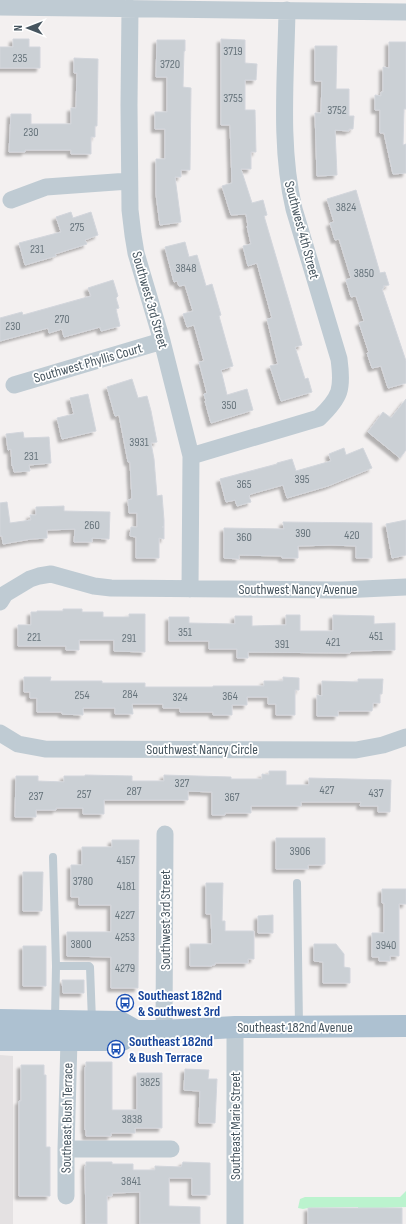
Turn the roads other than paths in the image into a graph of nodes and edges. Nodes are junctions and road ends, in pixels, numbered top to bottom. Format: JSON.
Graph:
{"nodes":[{"id":1,"x":0,"y":7,"type":"edge"},
{"id":2,"x":130,"y":8,"type":"junction"},
{"id":3,"x":287,"y":10,"type":"junction"},
{"id":4,"x":406,"y":12,"type":"edge"},
{"id":5,"x":129,"y":181,"type":"junction"},
{"id":6,"x":11,"y":200,"type":"dead end"},
{"id":7,"x":162,"y":341,"type":"junction"},
{"id":8,"x":14,"y":385,"type":"dead end"},
{"id":9,"x":191,"y":456,"type":"junction"},
{"id":10,"x":406,"y":587,"type":"edge"},
{"id":11,"x":190,"y":589,"type":"junction"},
{"id":12,"x":0,"y":602,"type":"edge"},
{"id":13,"x":0,"y":733,"type":"edge"},
{"id":14,"x":406,"y":737,"type":"edge"},
{"id":15,"x":165,"y":834,"type":"dead end"},
{"id":16,"x":53,"y":857,"type":"dead end"},
{"id":17,"x":297,"y":883,"type":"dead end"},
{"id":18,"x":56,"y":966,"type":"junction"},
{"id":19,"x":0,"y":1020,"type":"edge"},
{"id":20,"x":55,"y":1021,"type":"junction"},
{"id":21,"x":92,"y":1021,"type":"junction"},
{"id":22,"x":406,"y":1026,"type":"edge"},
{"id":23,"x":235,"y":1027,"type":"junction"},
{"id":24,"x":299,"y":1027,"type":"junction"},
{"id":25,"x":136,"y":1031,"type":"junction"},
{"id":26,"x":164,"y":1031,"type":"junction"},
{"id":27,"x":0,"y":1040,"type":"edge"},
{"id":28,"x":69,"y":1040,"type":"junction"},
{"id":29,"x":171,"y":1149,"type":"dead end"},
{"id":30,"x":66,"y":1150,"type":"junction"},
{"id":31,"x":66,"y":1196,"type":"dead end"},
{"id":32,"x":235,"y":1224,"type":"edge"}],
"edges":[{"from":1,"to":2,"type":"street"},
{"from":2,"to":3,"type":"street"},
{"from":2,"to":5,"type":"street","name":"Southwest 3rd Street"},
{"from":3,"to":4,"type":"street"},
{"from":3,"to":9,"type":"street","name":"Southwest 4th Street"},
{"from":5,"to":6,"type":"street"},
{"from":5,"to":7,"type":"street","name":"Southwest 3rd Street"},
{"from":7,"to":8,"type":"street","name":"Southwest Phyllis Court"},
{"from":7,"to":9,"type":"street","name":"Southwest 3rd Street"},
{"from":9,"to":11,"type":"street","name":"Southwest 3rd Street"},
{"from":10,"to":11,"type":"street","name":"Southwest Nancy Avenue"},
{"from":11,"to":12,"type":"street"},
{"from":13,"to":14,"type":"street","name":"Southwest Nancy Circle"},
{"from":15,"to":26,"type":"street","name":"Southwest 3rd Street"},
{"from":16,"to":18,"type":"lane"},
{"from":17,"to":24,"type":"lane"},
{"from":18,"to":20,"type":"lane"},
{"from":18,"to":21,"type":"lane"},
{"from":19,"to":20,"type":"main road","name":"Southeast 182nd Avenue"},
{"from":20,"to":21,"type":"main road","name":"Southeast 182nd Avenue"},
{"from":21,"to":25,"type":"main road","name":"Southeast 182nd Avenue"},
{"from":22,"to":24,"type":"main road","name":"Southeast 182nd Avenue"},
{"from":23,"to":24,"type":"main road","name":"Southeast 182nd Avenue"},
{"from":23,"to":26,"type":"main road","name":"Southeast 182nd Avenue"},
{"from":23,"to":32,"type":"street","name":"Southeast Marie Street"},
{"from":25,"to":26,"type":"main road","name":"Southeast 182nd Avenue"},
{"from":25,"to":28,"type":"main road","name":"Southeast 182nd Avenue"},
{"from":27,"to":28,"type":"main road","name":"Southeast 182nd Avenue"},
{"from":28,"to":30,"type":"street","name":"Southeast Bush Terrace"},
{"from":29,"to":30,"type":"street"},
{"from":30,"to":31,"type":"street","name":"Southeast Bush Terrace"}]}
